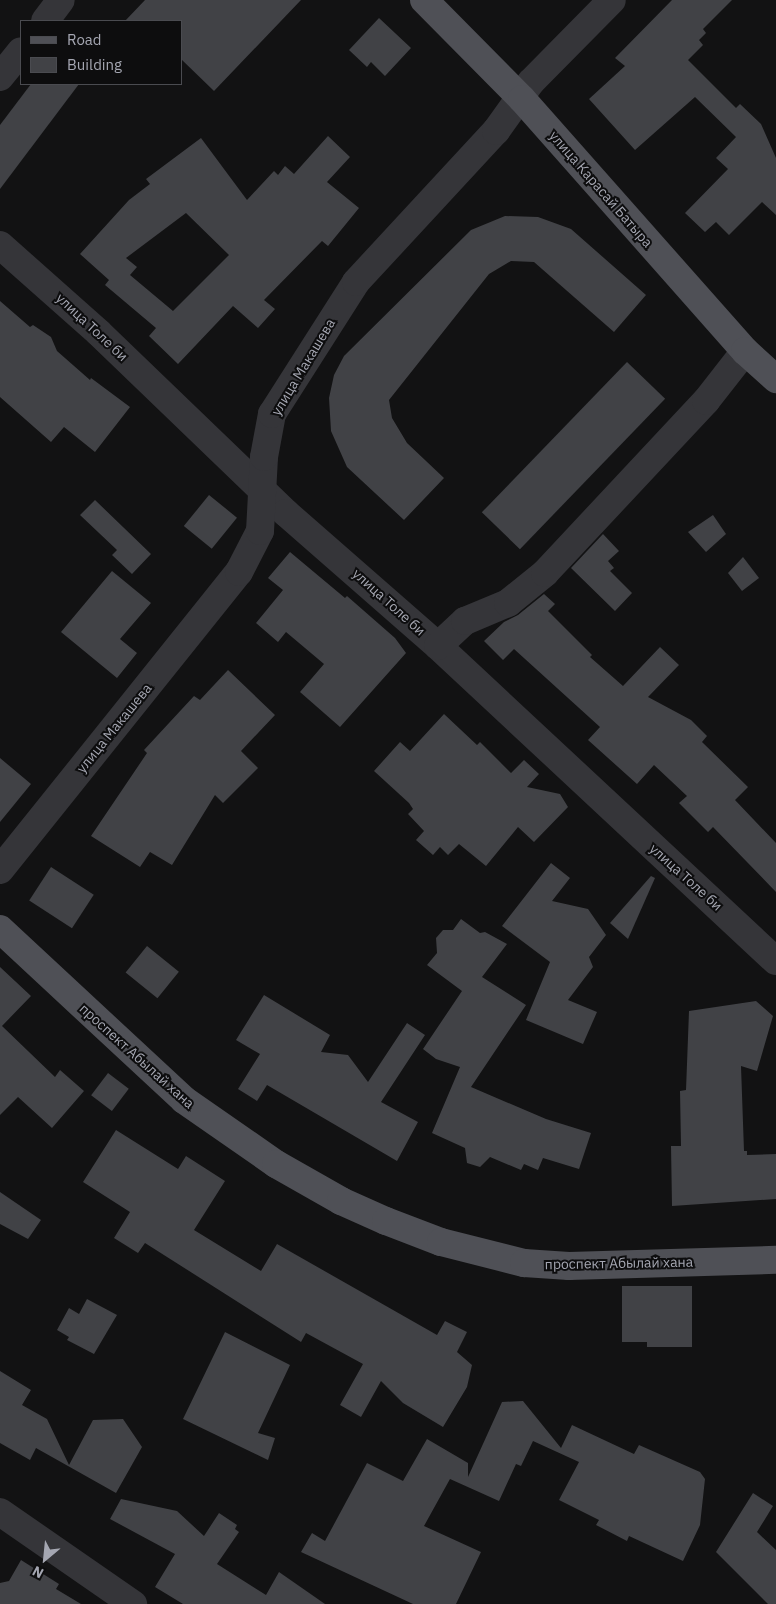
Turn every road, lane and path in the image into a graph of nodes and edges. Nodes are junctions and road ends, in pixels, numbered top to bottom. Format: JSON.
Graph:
{"nodes":[{"id":1,"x":61,"y":0,"type":"edge"},
{"id":2,"x":424,"y":0,"type":"edge"},
{"id":3,"x":612,"y":0,"type":"edge"},
{"id":4,"x":45,"y":20,"type":"edge"},
{"id":5,"x":20,"y":52,"type":"edge"},
{"id":6,"x":0,"y":77,"type":"edge"},
{"id":7,"x":522,"y":99,"type":"junction"},
{"id":8,"x":0,"y":245,"type":"edge"},
{"id":9,"x":746,"y":351,"type":"junction"},
{"id":10,"x":776,"y":379,"type":"edge"},
{"id":11,"x":264,"y":489,"type":"junction"},
{"id":12,"x":438,"y":646,"type":"junction"},
{"id":13,"x":0,"y":870,"type":"edge"},
{"id":14,"x":0,"y":929,"type":"edge"},
{"id":15,"x":776,"y":961,"type":"edge"},
{"id":16,"x":776,"y":1260,"type":"edge"},
{"id":17,"x":0,"y":1512,"type":"edge"},
{"id":18,"x":132,"y":1604,"type":"edge"}],
"edges":[{"from":1,"to":4,"type":"street"},
{"from":2,"to":7,"type":"main road","name":"улица Карасай Батыра"},
{"from":3,"to":7,"type":"street","name":"улица Макашева"},
{"from":5,"to":6,"type":"street"},
{"from":7,"to":9,"type":"main road","name":"улица Карасай Батыра"},
{"from":7,"to":11,"type":"street","name":"улица Макашева"},
{"from":8,"to":11,"type":"street","name":"улица Толе би"},
{"from":9,"to":10,"type":"main road","name":"улица Карасай Батыра"},
{"from":9,"to":12,"type":"street"},
{"from":11,"to":12,"type":"street","name":"улица Толе би"},
{"from":11,"to":13,"type":"street","name":"улица Макашева"},
{"from":12,"to":15,"type":"street","name":"улица Толе би"},
{"from":14,"to":16,"type":"main road","name":"проспект Абылай хана"},
{"from":17,"to":18,"type":"street"}]}
